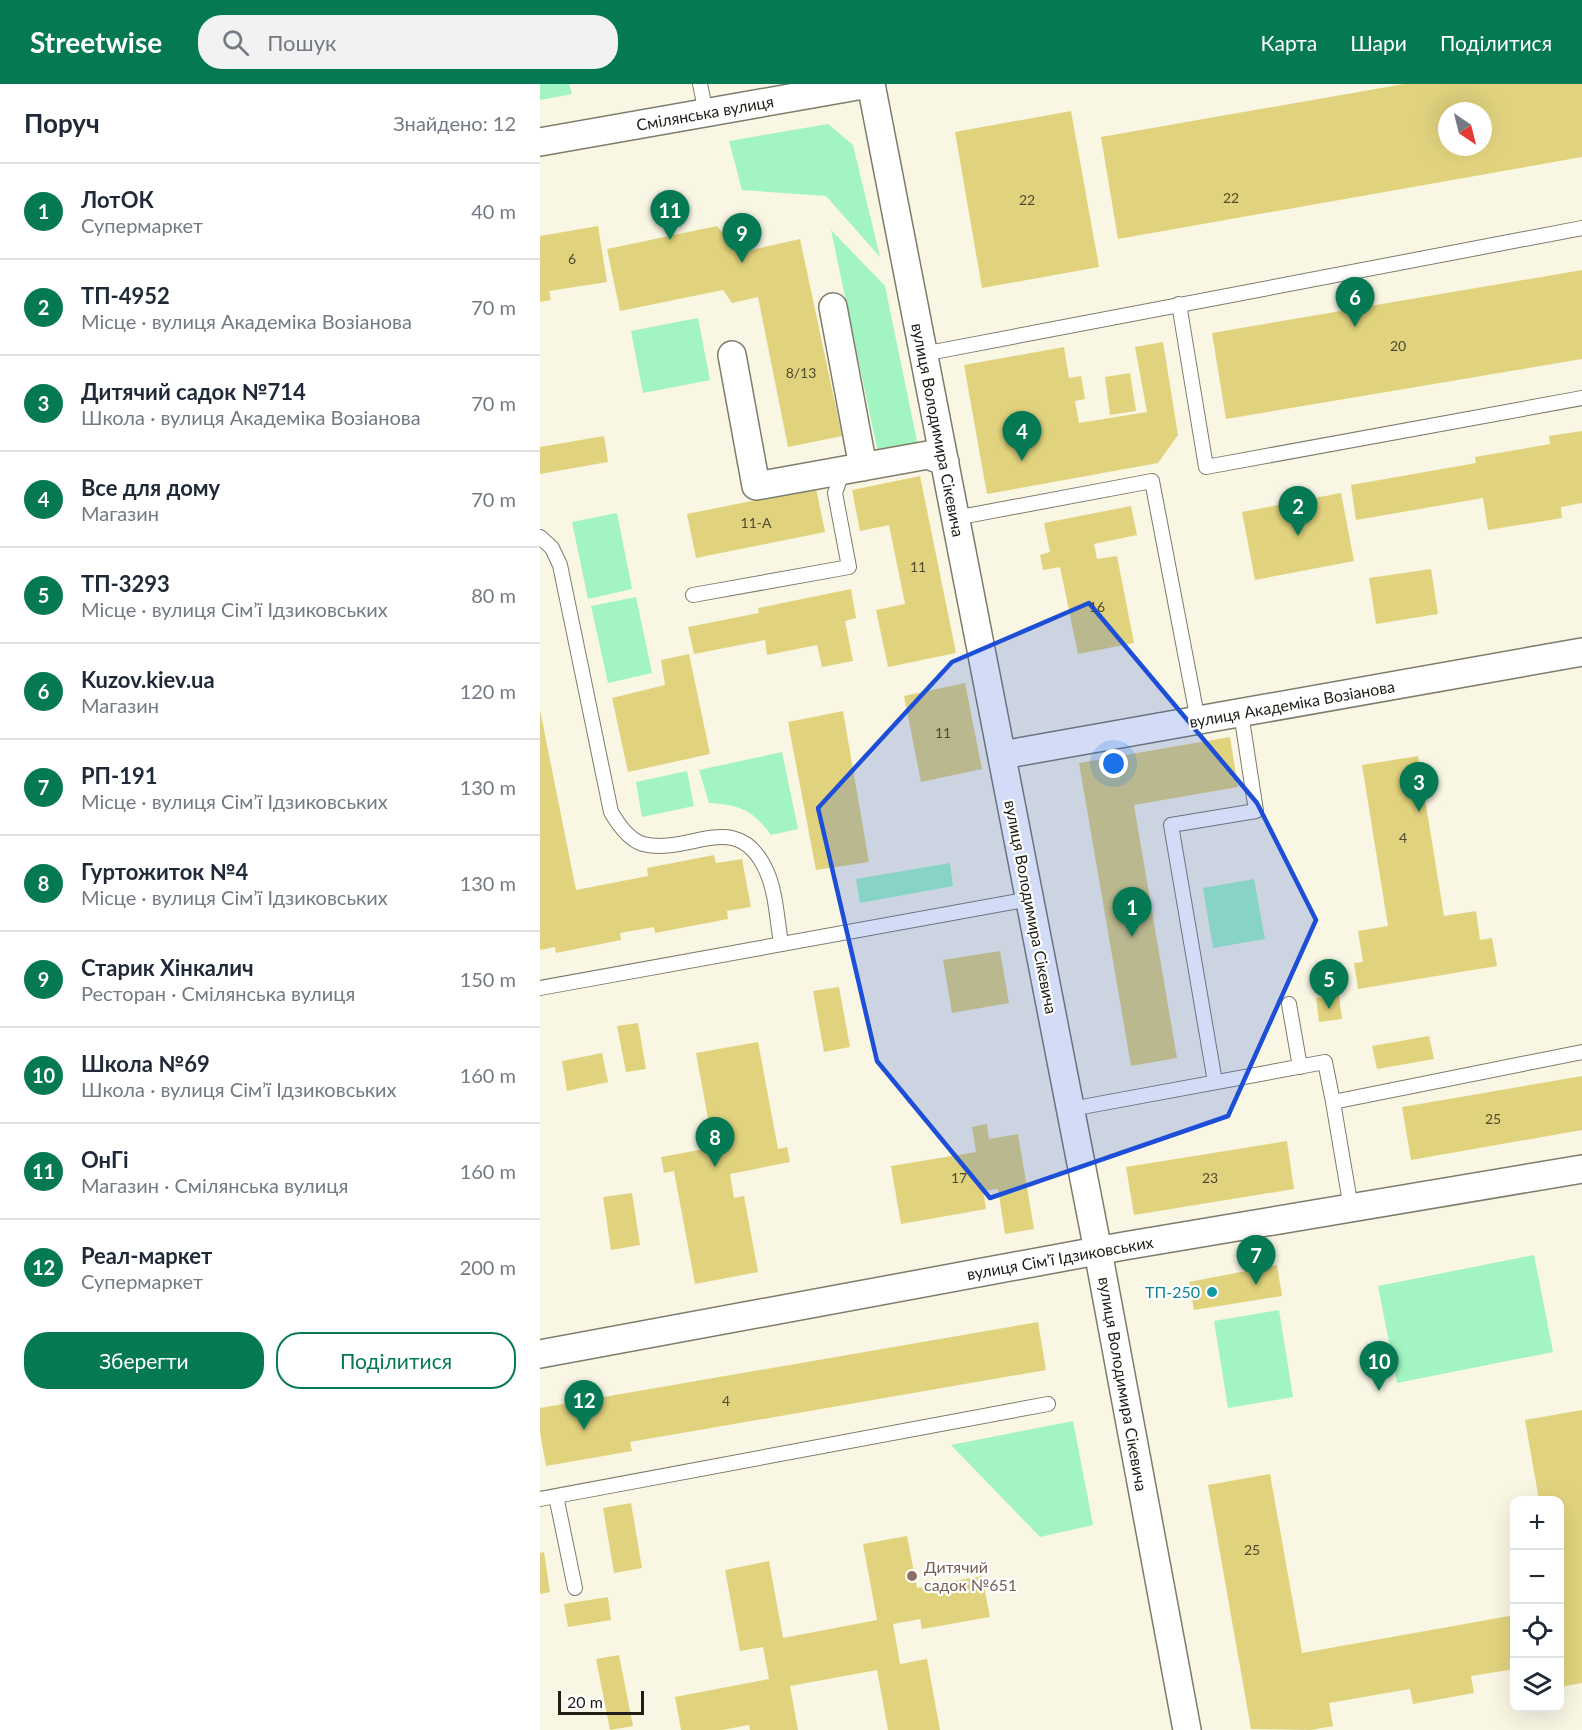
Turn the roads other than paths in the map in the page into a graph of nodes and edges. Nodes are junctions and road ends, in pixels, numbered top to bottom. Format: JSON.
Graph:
{"nodes":[{"id":1,"x":700,"y":84,"type":"edge"},
{"id":2,"x":870,"y":84,"type":"edge"},
{"id":3,"x":706,"y":113,"type":"junction"},
{"id":4,"x":540,"y":142,"type":"edge"},
{"id":5,"x":1582,"y":228,"type":"edge"},
{"id":6,"x":1179,"y":304,"type":"junction"},
{"id":7,"x":833,"y":307,"type":"dead end"},
{"id":8,"x":923,"y":354,"type":"junction"},
{"id":9,"x":732,"y":355,"type":"dead end"},
{"id":10,"x":1582,"y":398,"type":"edge"},
{"id":11,"x":945,"y":462,"type":"junction"},
{"id":12,"x":853,"y":469,"type":"junction"},
{"id":13,"x":956,"y":518,"type":"junction"},
{"id":14,"x":540,"y":537,"type":"edge"},
{"id":15,"x":693,"y":595,"type":"dead end"},
{"id":16,"x":1582,"y":652,"type":"edge"},
{"id":17,"x":1241,"y":713,"type":"junction"},
{"id":18,"x":1198,"y":720,"type":"junction"},
{"id":19,"x":1002,"y":755,"type":"junction"},
{"id":20,"x":1029,"y":899,"type":"junction"},
{"id":21,"x":781,"y":943,"type":"junction"},
{"id":22,"x":540,"y":988,"type":"edge"},
{"id":23,"x":1289,"y":1004,"type":"dead end"},
{"id":24,"x":1582,"y":1052,"type":"edge"},
{"id":25,"x":1300,"y":1066,"type":"junction"},
{"id":26,"x":1215,"y":1082,"type":"junction"},
{"id":27,"x":1333,"y":1102,"type":"junction"},
{"id":28,"x":1071,"y":1109,"type":"junction"},
{"id":29,"x":1582,"y":1168,"type":"edge"},
{"id":30,"x":1352,"y":1208,"type":"junction"},
{"id":31,"x":1098,"y":1251,"type":"junction"},
{"id":32,"x":540,"y":1354,"type":"edge"},
{"id":33,"x":1048,"y":1404,"type":"dead end"},
{"id":34,"x":556,"y":1496,"type":"junction"},
{"id":35,"x":540,"y":1499,"type":"edge"},
{"id":36,"x":575,"y":1588,"type":"dead end"},
{"id":37,"x":1186,"y":1730,"type":"edge"}],
"edges":[{"from":1,"to":3,"type":"lane"},
{"from":2,"to":3,"type":"street","name":"Смілянська вулиця"},
{"from":2,"to":8,"type":"street","name":"вулиця Володимира Сікевича"},
{"from":3,"to":4,"type":"street","name":"Смілянська вулиця"},
{"from":5,"to":6,"type":"lane"},
{"from":6,"to":8,"type":"lane"},
{"from":6,"to":10,"type":"lane"},
{"from":7,"to":12,"type":"street"},
{"from":8,"to":11,"type":"street","name":"вулиця Володимира Сікевича"},
{"from":9,"to":12,"type":"street"},
{"from":11,"to":12,"type":"street"},
{"from":11,"to":13,"type":"street","name":"вулиця Володимира Сікевича"},
{"from":12,"to":15,"type":"lane"},
{"from":13,"to":18,"type":"lane"},
{"from":13,"to":19,"type":"street","name":"вулиця Володимира Сікевича"},
{"from":14,"to":21,"type":"lane"},
{"from":16,"to":17,"type":"street","name":"вулиця Академіка Возіанова"},
{"from":17,"to":18,"type":"street","name":"вулиця Академіка Возіанова"},
{"from":17,"to":26,"type":"lane"},
{"from":18,"to":19,"type":"street","name":"вулиця Академіка Возіанова"},
{"from":19,"to":20,"type":"street","name":"вулиця Володимира Сікевича"},
{"from":20,"to":21,"type":"lane"},
{"from":20,"to":28,"type":"street","name":"вулиця Володимира Сікевича"},
{"from":21,"to":22,"type":"lane"},
{"from":23,"to":25,"type":"lane"},
{"from":24,"to":27,"type":"lane"},
{"from":25,"to":26,"type":"lane"},
{"from":25,"to":27,"type":"lane"},
{"from":26,"to":28,"type":"lane"},
{"from":27,"to":30,"type":"lane"},
{"from":28,"to":31,"type":"street","name":"вулиця Володимира Сікевича"},
{"from":29,"to":30,"type":"street","name":"вулиця Сімʼї Ідзиковських"},
{"from":30,"to":31,"type":"street","name":"вулиця Сімʼї Ідзиковських"},
{"from":31,"to":32,"type":"street","name":"вулиця Сімʼї Ідзиковських"},
{"from":31,"to":37,"type":"street","name":"вулиця Володимира Сікевича"},
{"from":33,"to":34,"type":"lane"},
{"from":34,"to":35,"type":"lane"},
{"from":34,"to":36,"type":"lane"}]}
